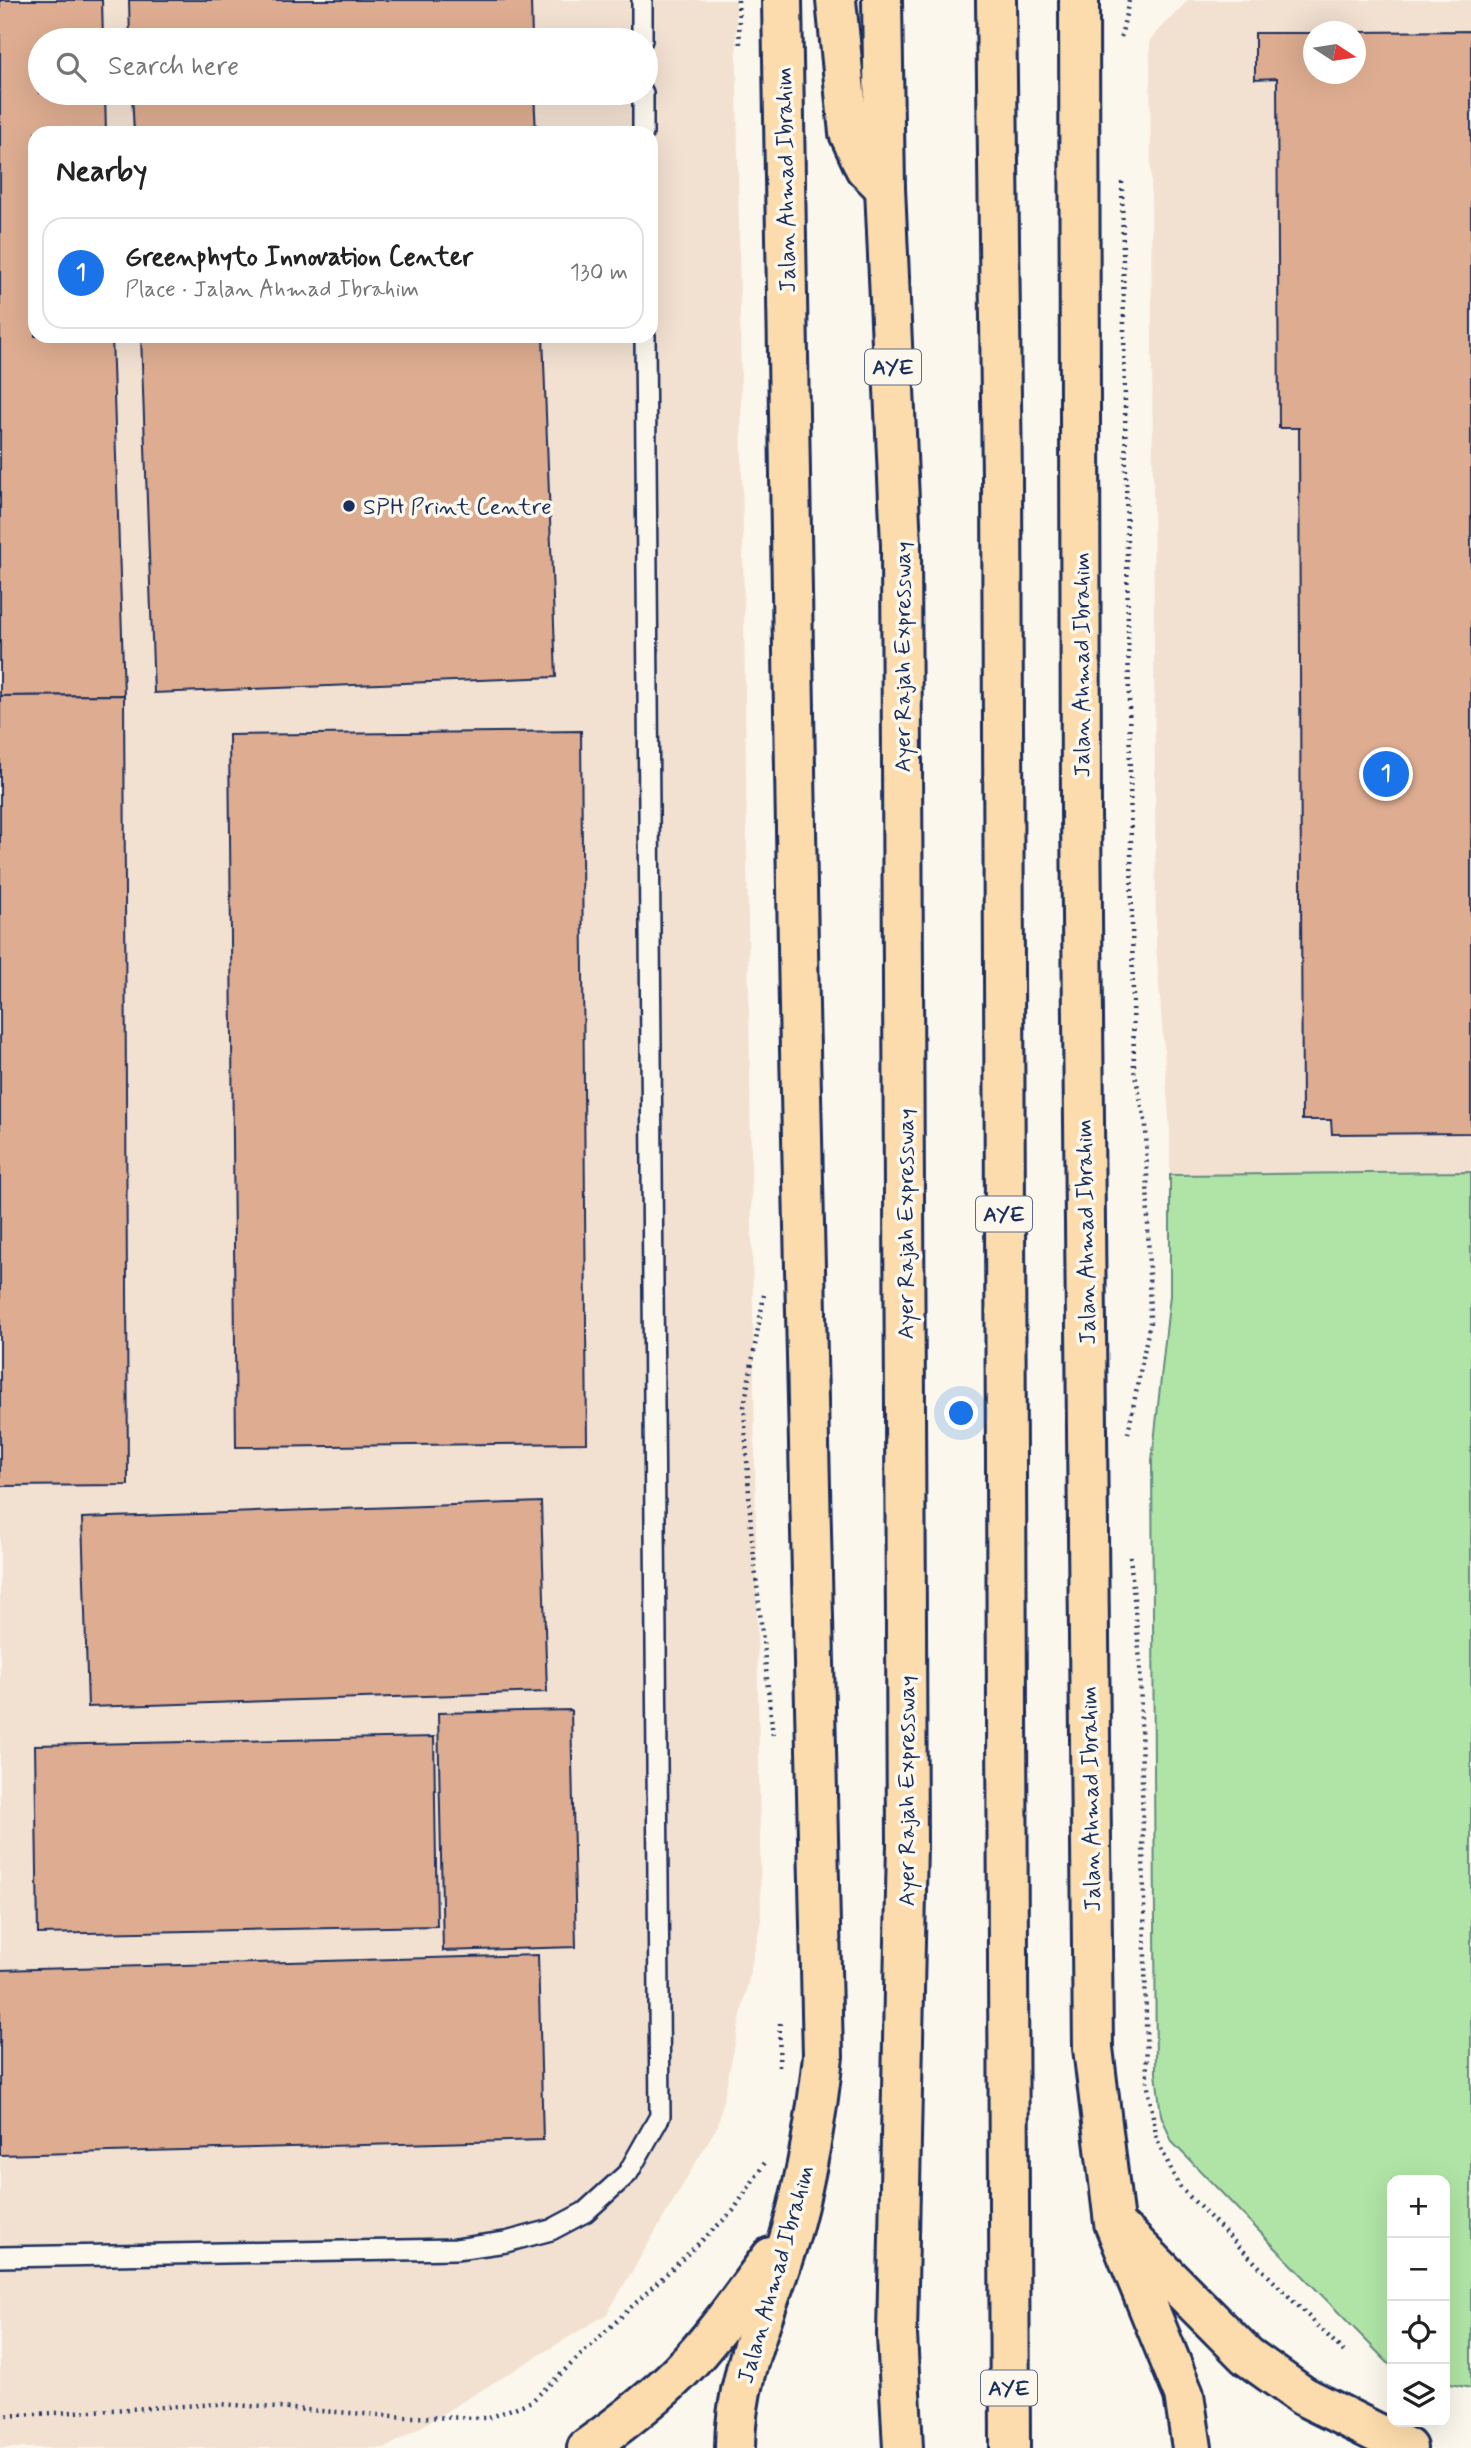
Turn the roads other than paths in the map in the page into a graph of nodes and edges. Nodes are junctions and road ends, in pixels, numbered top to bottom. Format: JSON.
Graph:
{"nodes":[{"id":1,"x":642,"y":0,"type":"edge"},
{"id":2,"x":782,"y":0,"type":"edge"},
{"id":3,"x":836,"y":0,"type":"edge"},
{"id":4,"x":882,"y":0,"type":"edge"},
{"id":5,"x":996,"y":0,"type":"edge"},
{"id":6,"x":1005,"y":0,"type":"edge"},
{"id":7,"x":1079,"y":0,"type":"edge"},
{"id":8,"x":642,"y":28,"type":"edge"},
{"id":9,"x":998,"y":99,"type":"junction"},
{"id":10,"x":643,"y":105,"type":"edge"},
{"id":11,"x":643,"y":126,"type":"edge"},
{"id":12,"x":885,"y":188,"type":"junction"},
{"id":13,"x":645,"y":343,"type":"edge"},
{"id":14,"x":1114,"y":2223,"type":"junction"},
{"id":15,"x":793,"y":2227,"type":"junction"},
{"id":16,"x":0,"y":2257,"type":"edge"},
{"id":17,"x":587,"y":2448,"type":"edge"},
{"id":18,"x":735,"y":2448,"type":"edge"},
{"id":19,"x":902,"y":2448,"type":"edge"},
{"id":20,"x":1010,"y":2448,"type":"edge"},
{"id":21,"x":1192,"y":2448,"type":"edge"},
{"id":22,"x":1407,"y":2448,"type":"edge"}],
"edges":[{"from":1,"to":8,"type":"lane"},
{"from":2,"to":15,"type":"main road","name":"Jalan Ahmad Ibrahim"},
{"from":3,"to":12,"type":"main road"},
{"from":4,"to":12,"type":"main road","name":"Ayer Rajah Expressway","number":"AYE"},
{"from":5,"to":9,"type":"main road","number":"AYE"},
{"from":6,"to":9,"type":"main road"},
{"from":7,"to":14,"type":"main road","name":"Jalan Ahmad Ibrahim"},
{"from":9,"to":20,"type":"main road","number":"AYE"},
{"from":10,"to":11,"type":"lane"},
{"from":12,"to":19,"type":"main road","name":"Ayer Rajah Expressway","number":"AYE"},
{"from":13,"to":16,"type":"lane"},
{"from":14,"to":21,"type":"main road","name":"Jalan Ahmad Ibrahim"},
{"from":14,"to":22,"type":"main road"},
{"from":15,"to":17,"type":"main road"},
{"from":15,"to":18,"type":"main road","name":"Jalan Ahmad Ibrahim"}]}
